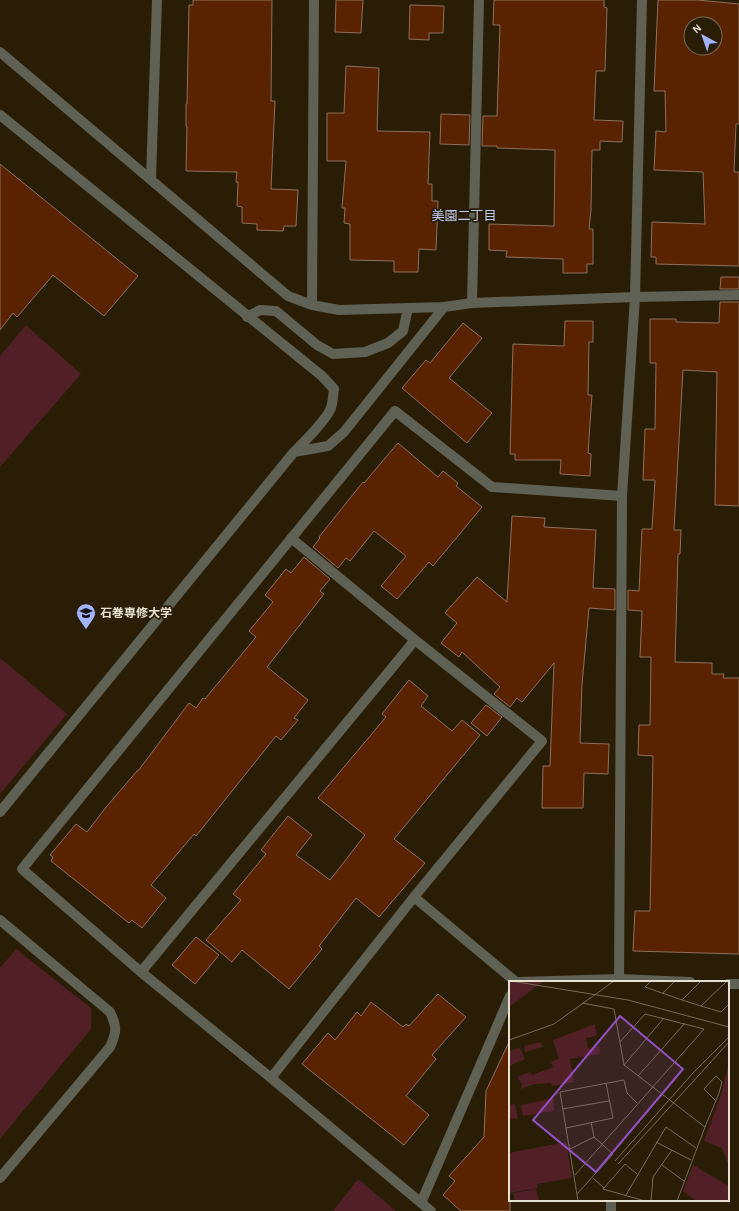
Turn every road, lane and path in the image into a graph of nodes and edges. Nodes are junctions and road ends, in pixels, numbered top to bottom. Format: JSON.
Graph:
{"nodes":[{"id":1,"x":157,"y":0,"type":"edge"},
{"id":2,"x":314,"y":0,"type":"edge"},
{"id":3,"x":479,"y":0,"type":"edge"},
{"id":4,"x":642,"y":0,"type":"edge"},
{"id":5,"x":0,"y":52,"type":"edge"},
{"id":6,"x":0,"y":115,"type":"edge"},
{"id":7,"x":151,"y":178,"type":"junction"},
{"id":8,"x":739,"y":295,"type":"edge"},
{"id":9,"x":636,"y":297,"type":"junction"},
{"id":10,"x":472,"y":303,"type":"junction"},
{"id":11,"x":312,"y":305,"type":"junction"},
{"id":12,"x":444,"y":307,"type":"junction"},
{"id":13,"x":408,"y":308,"type":"junction"},
{"id":14,"x":247,"y":317,"type":"junction"},
{"id":15,"x":294,"y":452,"type":"junction"},
{"id":16,"x":622,"y":496,"type":"junction"},
{"id":17,"x":291,"y":538,"type":"junction"},
{"id":18,"x":415,"y":640,"type":"junction"},
{"id":19,"x":0,"y":812,"type":"edge"},
{"id":20,"x":414,"y":897,"type":"junction"},
{"id":21,"x":0,"y":920,"type":"edge"},
{"id":22,"x":141,"y":972,"type":"junction"},
{"id":23,"x":619,"y":980,"type":"edge"},
{"id":24,"x":516,"y":981,"type":"edge"},
{"id":25,"x":568,"y":981,"type":"edge"},
{"id":26,"x":654,"y":981,"type":"edge"},
{"id":27,"x":509,"y":998,"type":"edge"},
{"id":28,"x":271,"y":1078,"type":"junction"},
{"id":29,"x":0,"y":1178,"type":"edge"},
{"id":30,"x":420,"y":1203,"type":"junction"},
{"id":31,"x":431,"y":1211,"type":"edge"}],
"edges":[{"from":1,"to":7,"type":"street"},
{"from":2,"to":11,"type":"street"},
{"from":3,"to":10,"type":"street"},
{"from":4,"to":9,"type":"street"},
{"from":5,"to":7,"type":"street"},
{"from":6,"to":14,"type":"street"},
{"from":7,"to":11,"type":"street"},
{"from":8,"to":9,"type":"street"},
{"from":9,"to":10,"type":"street"},
{"from":9,"to":16,"type":"street"},
{"from":10,"to":12,"type":"street"},
{"from":11,"to":13,"type":"street"},
{"from":12,"to":13,"type":"street"},
{"from":12,"to":15,"type":"street"},
{"from":13,"to":14,"type":"street"},
{"from":14,"to":15,"type":"street"},
{"from":15,"to":19,"type":"street"},
{"from":16,"to":17,"type":"street"},
{"from":16,"to":23,"type":"street"},
{"from":17,"to":18,"type":"street"},
{"from":17,"to":22,"type":"street"},
{"from":18,"to":20,"type":"street"},
{"from":18,"to":22,"type":"street"},
{"from":20,"to":24,"type":"street"},
{"from":20,"to":28,"type":"street"},
{"from":21,"to":29,"type":"street"},
{"from":22,"to":28,"type":"street"},
{"from":23,"to":25,"type":"street"},
{"from":23,"to":26,"type":"street"},
{"from":27,"to":30,"type":"street"},
{"from":28,"to":30,"type":"street"},
{"from":30,"to":31,"type":"street"}]}
